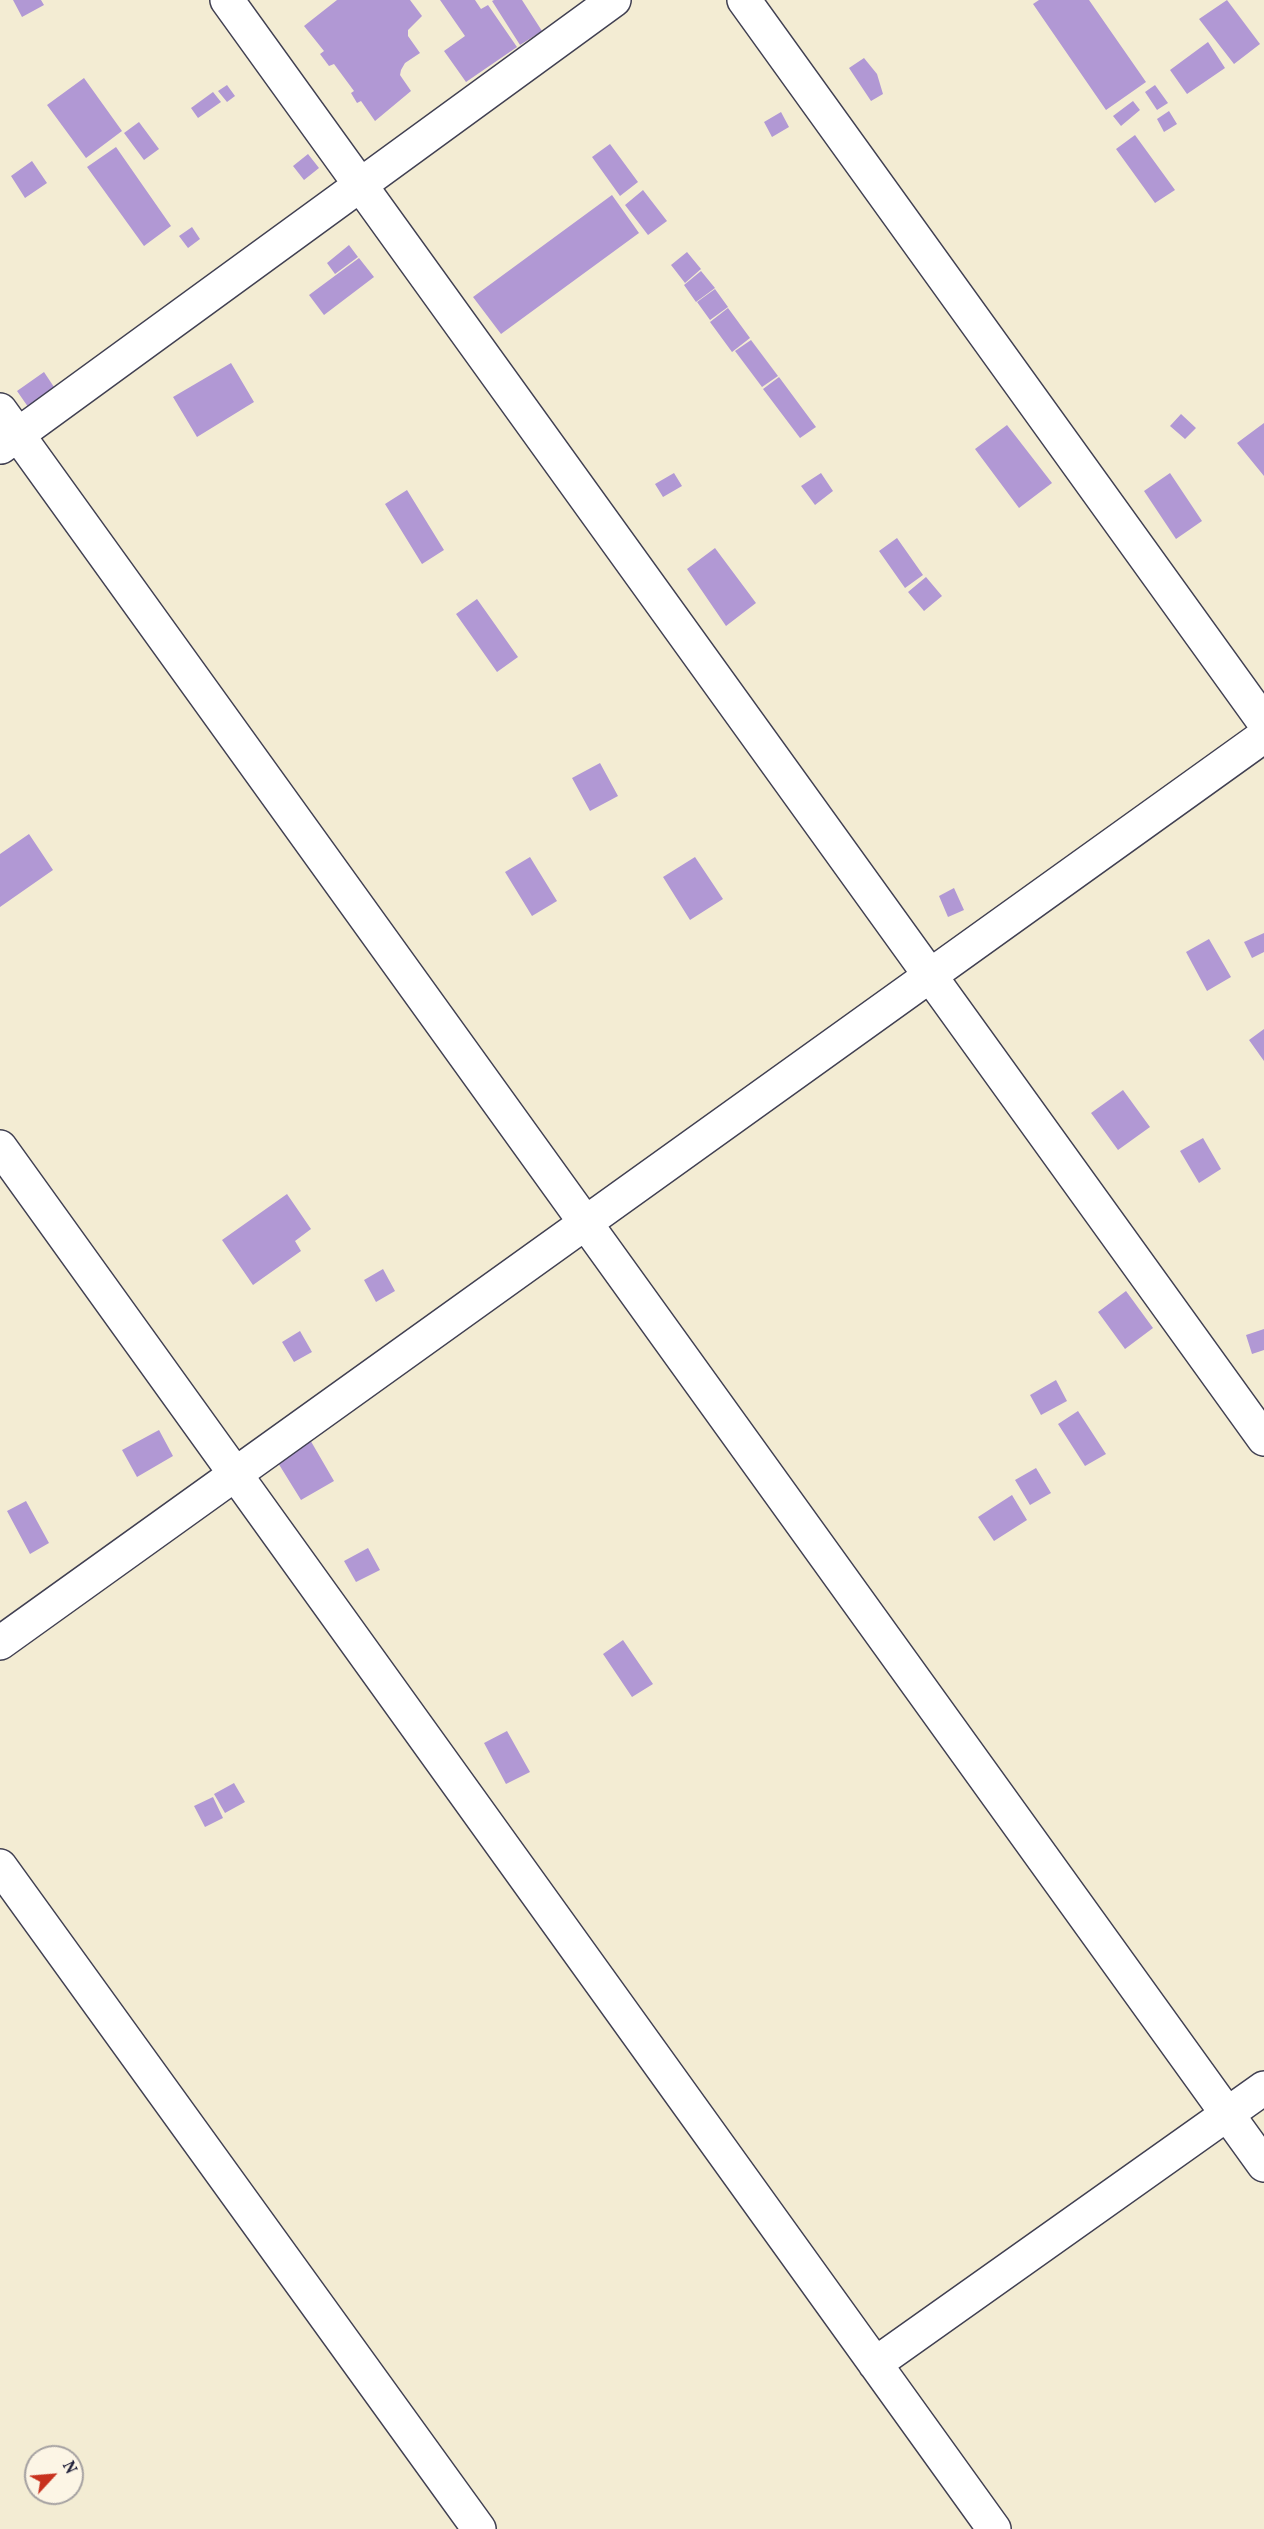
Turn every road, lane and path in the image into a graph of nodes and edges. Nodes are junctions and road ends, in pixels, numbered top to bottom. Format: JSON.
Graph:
{"nodes":[{"id":1,"x":227,"y":0,"type":"edge"},
{"id":2,"x":614,"y":0,"type":"edge"},
{"id":3,"x":744,"y":0,"type":"edge"},
{"id":4,"x":360,"y":185,"type":"junction"},
{"id":5,"x":6,"y":431,"type":"edge"},
{"id":6,"x":1264,"y":722,"type":"edge"},
{"id":7,"x":1264,"y":736,"type":"edge"},
{"id":8,"x":930,"y":975,"type":"junction"},
{"id":9,"x":0,"y":1147,"type":"edge"},
{"id":10,"x":586,"y":1223,"type":"junction"},
{"id":11,"x":1264,"y":1439,"type":"edge"},
{"id":12,"x":235,"y":1474,"type":"junction"},
{"id":13,"x":0,"y":1643,"type":"edge"},
{"id":14,"x":0,"y":1866,"type":"edge"},
{"id":15,"x":1264,"y":2088,"type":"edge"},
{"id":16,"x":1227,"y":2114,"type":"junction"},
{"id":17,"x":1264,"y":2165,"type":"edge"},
{"id":18,"x":875,"y":2364,"type":"junction"},
{"id":19,"x":479,"y":2529,"type":"edge"},
{"id":20,"x":994,"y":2529,"type":"edge"}],
"edges":[{"from":1,"to":4,"type":"street"},
{"from":2,"to":4,"type":"street"},
{"from":3,"to":6,"type":"street"},
{"from":4,"to":5,"type":"street"},
{"from":4,"to":8,"type":"street"},
{"from":5,"to":10,"type":"street"},
{"from":7,"to":8,"type":"street"},
{"from":8,"to":10,"type":"street"},
{"from":8,"to":11,"type":"street"},
{"from":9,"to":12,"type":"street"},
{"from":10,"to":12,"type":"street"},
{"from":10,"to":16,"type":"street"},
{"from":12,"to":13,"type":"street"},
{"from":12,"to":18,"type":"street"},
{"from":14,"to":19,"type":"street"},
{"from":15,"to":16,"type":"street"},
{"from":16,"to":17,"type":"street"},
{"from":16,"to":18,"type":"street"},
{"from":18,"to":20,"type":"street"}]}
